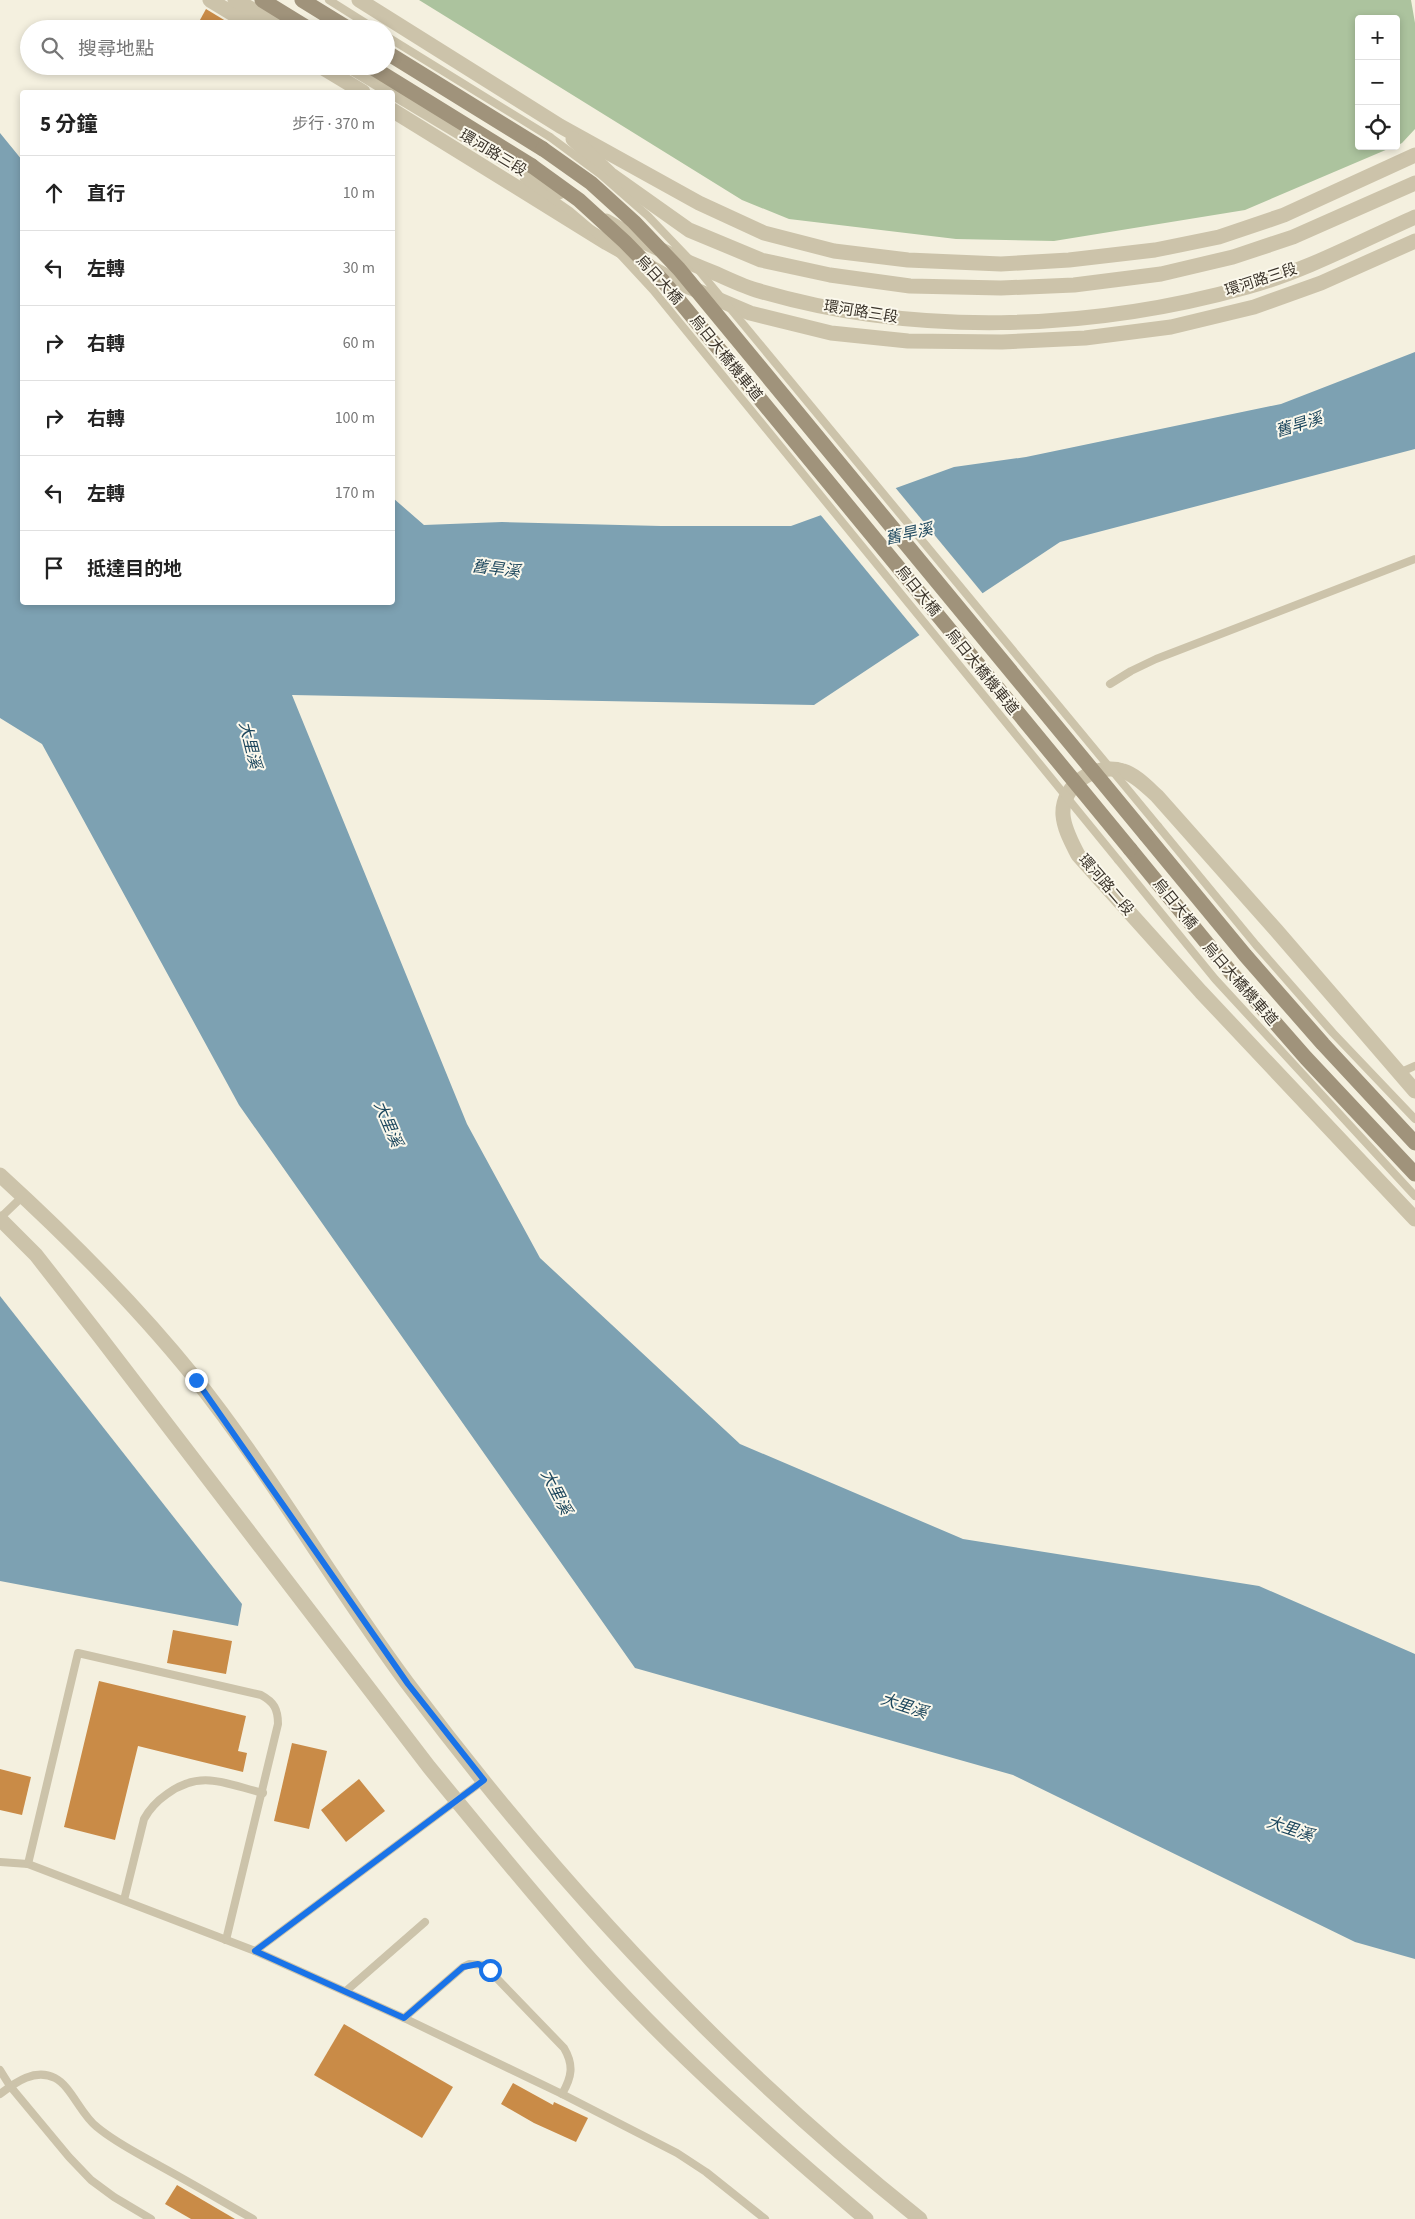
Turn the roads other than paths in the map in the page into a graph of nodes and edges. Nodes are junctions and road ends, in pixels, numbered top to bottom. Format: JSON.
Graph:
{"nodes":[{"id":1,"x":210,"y":0,"type":"edge"},
{"id":2,"x":233,"y":0,"type":"edge"},
{"id":3,"x":262,"y":0,"type":"edge"},
{"id":4,"x":302,"y":0,"type":"edge"},
{"id":5,"x":329,"y":0,"type":"edge"},
{"id":6,"x":359,"y":0,"type":"edge"},
{"id":7,"x":243,"y":20,"type":"edge"},
{"id":8,"x":265,"y":20,"type":"edge"},
{"id":9,"x":271,"y":20,"type":"edge"},
{"id":10,"x":294,"y":20,"type":"edge"},
{"id":11,"x":334,"y":20,"type":"edge"},
{"id":12,"x":361,"y":20,"type":"edge"},
{"id":13,"x":391,"y":20,"type":"edge"},
{"id":14,"x":395,"y":23,"type":"edge"},
{"id":15,"x":395,"y":42,"type":"edge"},
{"id":16,"x":395,"y":58,"type":"edge"},
{"id":17,"x":335,"y":75,"type":"edge"},
{"id":18,"x":355,"y":75,"type":"edge"},
{"id":19,"x":365,"y":75,"type":"edge"},
{"id":20,"x":385,"y":75,"type":"edge"},
{"id":21,"x":360,"y":90,"type":"edge"},
{"id":22,"x":380,"y":90,"type":"edge"},
{"id":23,"x":390,"y":90,"type":"edge"},
{"id":24,"x":395,"y":93,"type":"edge"},
{"id":25,"x":395,"y":100,"type":"edge"},
{"id":26,"x":395,"y":112,"type":"edge"},
{"id":27,"x":560,"y":126,"type":"junction"},
{"id":28,"x":1415,"y":155,"type":"edge"},
{"id":29,"x":1415,"y":184,"type":"edge"},
{"id":30,"x":1415,"y":217,"type":"edge"},
{"id":31,"x":1415,"y":241,"type":"edge"},
{"id":32,"x":1415,"y":558,"type":"edge"},
{"id":33,"x":1110,"y":684,"type":"dead end"},
{"id":34,"x":1415,"y":1066,"type":"edge"},
{"id":35,"x":1399,"y":1073,"type":"junction"},
{"id":36,"x":1415,"y":1092,"type":"edge"},
{"id":37,"x":1415,"y":1119,"type":"edge"},
{"id":38,"x":1415,"y":1143,"type":"edge"},
{"id":39,"x":1415,"y":1174,"type":"edge"},
{"id":40,"x":0,"y":1175,"type":"edge"},
{"id":41,"x":23,"y":1196,"type":"junction"},
{"id":42,"x":1415,"y":1196,"type":"edge"},
{"id":43,"x":0,"y":1218,"type":"edge"},
{"id":44,"x":1415,"y":1219,"type":"edge"},
{"id":45,"x":484,"y":1780,"type":"junction"},
{"id":46,"x":263,"y":1793,"type":"junction"},
{"id":47,"x":456,"y":1801,"type":"junction"},
{"id":48,"x":0,"y":1862,"type":"edge"},
{"id":49,"x":28,"y":1864,"type":"junction"},
{"id":50,"x":124,"y":1900,"type":"junction"},
{"id":51,"x":426,"y":1922,"type":"dead end"},
{"id":52,"x":226,"y":1940,"type":"junction"},
{"id":53,"x":255,"y":1951,"type":"junction"},
{"id":54,"x":346,"y":1991,"type":"junction"},
{"id":55,"x":404,"y":2018,"type":"junction"},
{"id":56,"x":0,"y":2070,"type":"edge"},
{"id":57,"x":10,"y":2086,"type":"junction"},
{"id":58,"x":0,"y":2094,"type":"edge"},
{"id":59,"x":562,"y":2094,"type":"junction"},
{"id":60,"x":151,"y":2219,"type":"edge"},
{"id":61,"x":253,"y":2219,"type":"edge"},
{"id":62,"x":765,"y":2219,"type":"edge"},
{"id":63,"x":866,"y":2219,"type":"edge"},
{"id":64,"x":920,"y":2219,"type":"edge"}],
"edges":[{"from":1,"to":7,"type":"street"},
{"from":2,"to":8,"type":"lane"},
{"from":2,"to":9,"type":"street"},
{"from":3,"to":10,"type":"street"},
{"from":4,"to":11,"type":"street"},
{"from":5,"to":12,"type":"lane"},
{"from":6,"to":13,"type":"street","name":"環河路三段"},
{"from":14,"to":27,"type":"street","name":"環河路三段"},
{"from":15,"to":37,"type":"lane","bridge":true},
{"from":16,"to":38,"type":"street","name":"烏日大橋","bridge":true},
{"from":17,"to":21,"type":"street"},
{"from":18,"to":22,"type":"lane"},
{"from":19,"to":23,"type":"street","name":"環河路三段"},
{"from":20,"to":39,"type":"street","name":"烏日大橋","bridge":true},
{"from":24,"to":30,"type":"street","name":"環河路三段"},
{"from":25,"to":42,"type":"lane","name":"烏日大橋機車道","bridge":true},
{"from":26,"to":31,"type":"street","name":"環河路三段"},
{"from":27,"to":28,"type":"street","name":"環河路三段"},
{"from":27,"to":29,"type":"street","name":"環河路三段"},
{"from":32,"to":33,"type":"lane"},
{"from":34,"to":35,"type":"lane"},
{"from":35,"to":36,"type":"street","name":"環河路二段"},
{"from":35,"to":44,"type":"street","name":"環河路二段"},
{"from":40,"to":41,"type":"street"},
{"from":41,"to":43,"type":"lane"},
{"from":41,"to":45,"type":"street"},
{"from":43,"to":47,"type":"street"},
{"from":45,"to":47,"type":"lane"},
{"from":45,"to":64,"type":"street"},
{"from":46,"to":49,"type":"lane"},
{"from":46,"to":50,"type":"lane"},
{"from":46,"to":52,"type":"lane"},
{"from":47,"to":53,"type":"lane"},
{"from":47,"to":63,"type":"street"},
{"from":48,"to":49,"type":"lane"},
{"from":49,"to":50,"type":"lane"},
{"from":50,"to":52,"type":"lane"},
{"from":51,"to":54,"type":"lane"},
{"from":52,"to":53,"type":"lane"},
{"from":53,"to":54,"type":"lane"},
{"from":54,"to":55,"type":"lane"},
{"from":55,"to":59,"type":"lane"},
{"from":55,"to":59,"type":"lane"},
{"from":56,"to":57,"type":"lane"},
{"from":57,"to":58,"type":"lane"},
{"from":57,"to":60,"type":"lane"},
{"from":57,"to":61,"type":"lane"},
{"from":59,"to":62,"type":"lane"}]}
